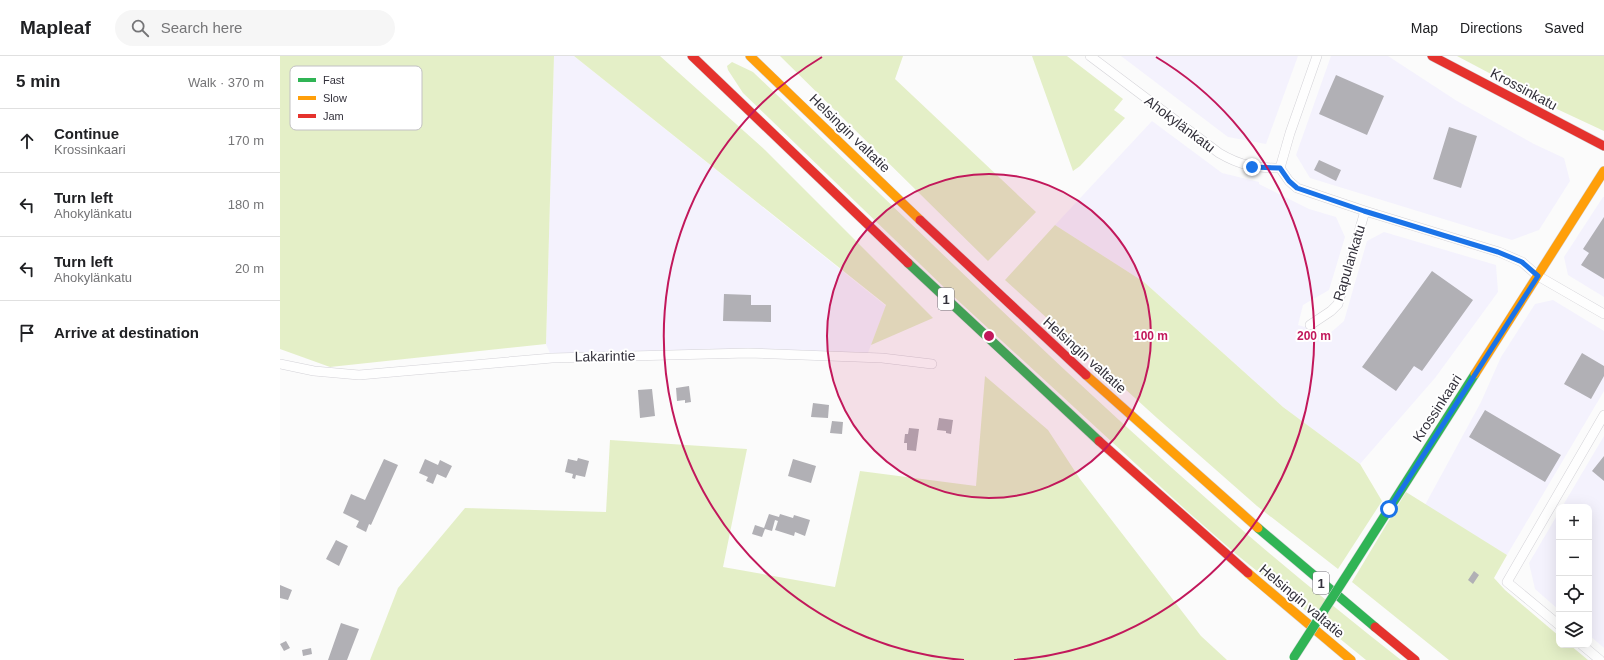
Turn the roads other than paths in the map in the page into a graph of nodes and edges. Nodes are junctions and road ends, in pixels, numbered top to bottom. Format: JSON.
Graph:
{"nodes":[{"id":1,"x":692,"y":56,"type":"edge"},
{"id":2,"x":750,"y":56,"type":"edge"},
{"id":3,"x":1090,"y":56,"type":"edge"},
{"id":4,"x":1317,"y":56,"type":"edge"},
{"id":5,"x":1432,"y":56,"type":"edge"},
{"id":6,"x":1604,"y":146,"type":"edge"},
{"id":7,"x":1280,"y":168,"type":"junction"},
{"id":8,"x":1604,"y":171,"type":"edge"},
{"id":9,"x":1364,"y":211,"type":"junction"},
{"id":10,"x":1538,"y":276,"type":"junction"},
{"id":11,"x":1604,"y":314,"type":"edge"},
{"id":12,"x":1310,"y":325,"type":"dead end"},
{"id":13,"x":280,"y":364,"type":"edge"},
{"id":14,"x":932,"y":364,"type":"dead end"},
{"id":15,"x":1604,"y":415,"type":"edge"},
{"id":16,"x":1556,"y":623,"type":"edge"},
{"id":17,"x":1586,"y":648,"type":"edge"},
{"id":18,"x":1294,"y":659,"type":"edge"},
{"id":19,"x":1351,"y":660,"type":"edge"},
{"id":20,"x":1415,"y":660,"type":"edge"},
{"id":21,"x":1600,"y":660,"type":"edge"}],
"edges":[{"from":1,"to":19,"type":"main road","name":"Helsingin valtatie","number":"1"},
{"from":2,"to":20,"type":"main road","name":"Helsingin valtatie","number":"1"},
{"from":3,"to":7,"type":"street","name":"Ahokylänkatu"},
{"from":4,"to":7,"type":"street"},
{"from":5,"to":6,"type":"main road","name":"Krossinkatu"},
{"from":7,"to":9,"type":"street"},
{"from":8,"to":10,"type":"main road","name":"Krossinkaari"},
{"from":9,"to":10,"type":"street"},
{"from":9,"to":12,"type":"street","name":"Rapulankatu"},
{"from":10,"to":11,"type":"street"},
{"from":10,"to":18,"type":"main road","name":"Krossinkaari","bridge":true},
{"from":13,"to":14,"type":"street","name":"Lakarintie"},
{"from":15,"to":16,"type":"street"},
{"from":17,"to":21,"type":"street"}]}
